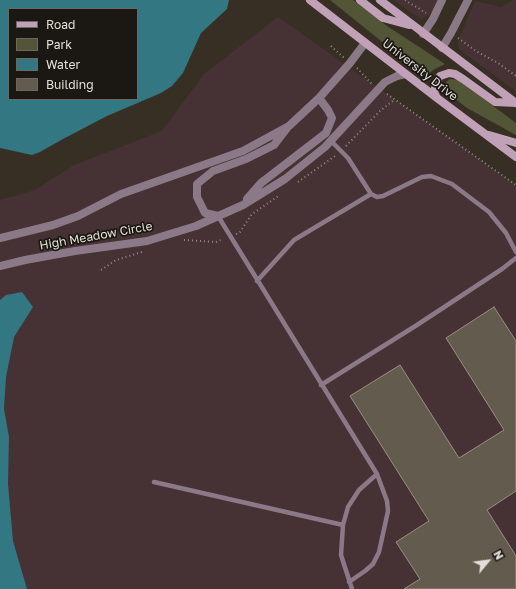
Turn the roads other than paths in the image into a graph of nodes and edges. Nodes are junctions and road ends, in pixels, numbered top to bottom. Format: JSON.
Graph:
{"nodes":[{"id":1,"x":310,"y":0,"type":"edge"},
{"id":2,"x":360,"y":0,"type":"edge"},
{"id":3,"x":380,"y":0,"type":"edge"},
{"id":4,"x":442,"y":0,"type":"edge"},
{"id":5,"x":468,"y":0,"type":"edge"},
{"id":6,"x":413,"y":26,"type":"junction"},
{"id":7,"x":423,"y":34,"type":"junction"},
{"id":8,"x":365,"y":42,"type":"junction"},
{"id":9,"x":442,"y":48,"type":"junction"},
{"id":10,"x":405,"y":74,"type":"junction"},
{"id":11,"x":319,"y":98,"type":"junction"},
{"id":12,"x":437,"y":98,"type":"junction"},
{"id":13,"x":516,"y":103,"type":"edge"},
{"id":14,"x":288,"y":126,"type":"junction"},
{"id":15,"x":484,"y":134,"type":"junction"},
{"id":16,"x":331,"y":141,"type":"junction"},
{"id":17,"x":516,"y":143,"type":"edge"},
{"id":18,"x":516,"y":157,"type":"edge"},
{"id":19,"x":371,"y":194,"type":"junction"},
{"id":20,"x":243,"y":205,"type":"junction"},
{"id":21,"x":218,"y":216,"type":"junction"},
{"id":22,"x":0,"y":238,"type":"edge"},
{"id":23,"x":516,"y":252,"type":"edge"},
{"id":24,"x":516,"y":258,"type":"edge"},
{"id":25,"x":0,"y":266,"type":"edge"},
{"id":26,"x":257,"y":281,"type":"junction"},
{"id":27,"x":322,"y":385,"type":"junction"},
{"id":28,"x":377,"y":474,"type":"junction"},
{"id":29,"x":154,"y":482,"type":"dead end"},
{"id":30,"x":343,"y":525,"type":"junction"},
{"id":31,"x":349,"y":582,"type":"junction"},
{"id":32,"x":352,"y":589,"type":"edge"}],
"edges":[{"from":1,"to":8,"type":"main road","name":"University Drive"},
{"from":2,"to":6,"type":"main road"},
{"from":3,"to":6,"type":"main road"},
{"from":4,"to":7,"type":"street"},
{"from":5,"to":9,"type":"street"},
{"from":6,"to":7,"type":"main road"},
{"from":7,"to":9,"type":"main road"},
{"from":8,"to":10,"type":"main road","name":"University Drive"},
{"from":8,"to":11,"type":"street","name":"High Meadow Circle"},
{"from":9,"to":13,"type":"main road"},
{"from":10,"to":12,"type":"main road","name":"University Drive"},
{"from":10,"to":16,"type":"street","name":"High Meadow Circle"},
{"from":11,"to":14,"type":"street","name":"High Meadow Circle"},
{"from":11,"to":20,"type":"street"},
{"from":12,"to":13,"type":"main road"},
{"from":12,"to":15,"type":"main road","name":"University Drive"},
{"from":14,"to":21,"type":"street"},
{"from":14,"to":22,"type":"street","name":"High Meadow Circle"},
{"from":15,"to":17,"type":"main road"},
{"from":15,"to":18,"type":"main road","name":"University Drive"},
{"from":16,"to":19,"type":"lane"},
{"from":16,"to":20,"type":"street","name":"High Meadow Circle"},
{"from":19,"to":23,"type":"lane"},
{"from":19,"to":26,"type":"lane"},
{"from":20,"to":21,"type":"street","name":"High Meadow Circle"},
{"from":21,"to":25,"type":"street","name":"High Meadow Circle"},
{"from":21,"to":26,"type":"lane"},
{"from":24,"to":27,"type":"lane"},
{"from":26,"to":27,"type":"lane"},
{"from":27,"to":28,"type":"lane"},
{"from":28,"to":30,"type":"lane"},
{"from":28,"to":31,"type":"lane"},
{"from":29,"to":30,"type":"lane"},
{"from":30,"to":31,"type":"lane"},
{"from":31,"to":32,"type":"lane"}]}
